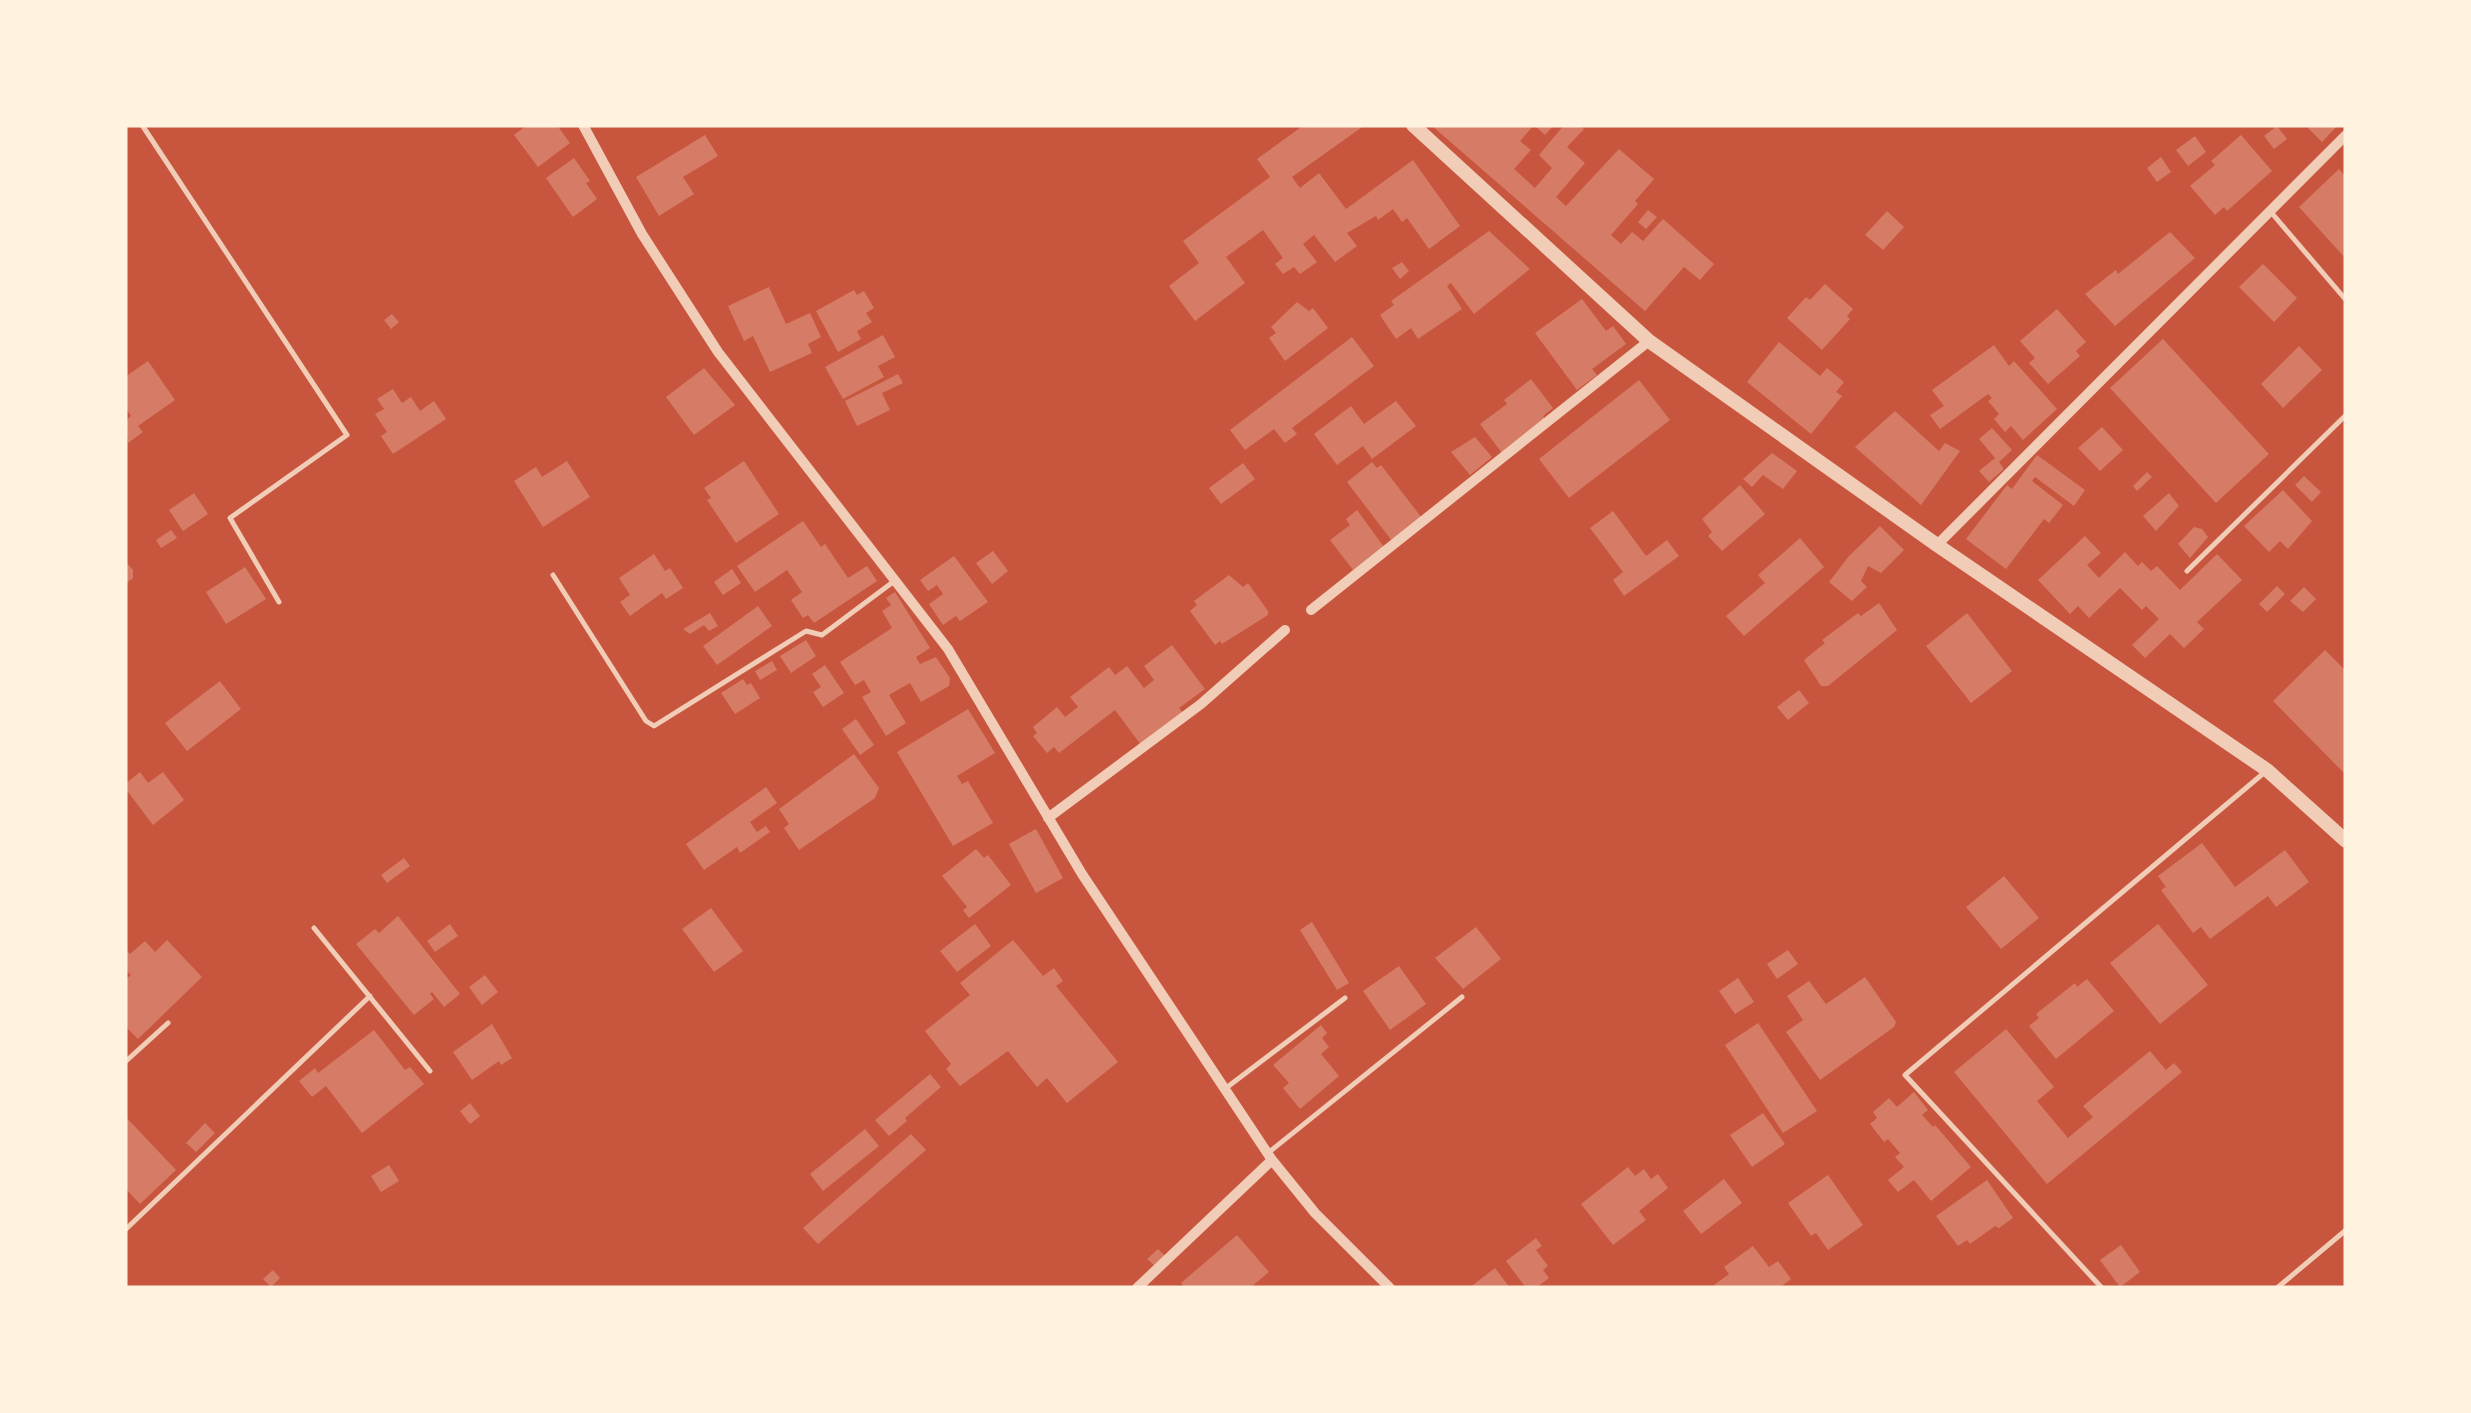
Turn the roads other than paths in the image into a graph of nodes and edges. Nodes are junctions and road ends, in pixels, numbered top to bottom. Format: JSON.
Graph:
{"nodes":[{"id":1,"x":142,"y":125,"type":"edge"},
{"id":2,"x":584,"y":125,"type":"edge"},
{"id":3,"x":1414,"y":125,"type":"edge"},
{"id":4,"x":2346,"y":135,"type":"edge"},
{"id":5,"x":2270,"y":211,"type":"junction"},
{"id":6,"x":2346,"y":300,"type":"edge"},
{"id":7,"x":1649,"y":341,"type":"junction"},
{"id":8,"x":2346,"y":415,"type":"edge"},
{"id":9,"x":1937,"y":545,"type":"junction"},
{"id":10,"x":2187,"y":571,"type":"dead end"},
{"id":11,"x":553,"y":575,"type":"dead end"},
{"id":12,"x":896,"y":580,"type":"junction"},
{"id":13,"x":279,"y":602,"type":"dead end"},
{"id":14,"x":1311,"y":610,"type":"dead end"},
{"id":15,"x":1284,"y":630,"type":"dead end"},
{"id":16,"x":2267,"y":770,"type":"junction"},
{"id":17,"x":1048,"y":818,"type":"junction"},
{"id":18,"x":2346,"y":841,"type":"edge"},
{"id":19,"x":314,"y":928,"type":"dead end"},
{"id":20,"x":370,"y":996,"type":"junction"},
{"id":21,"x":1462,"y":996,"type":"dead end"},
{"id":22,"x":1345,"y":998,"type":"dead end"},
{"id":23,"x":168,"y":1023,"type":"dead end"},
{"id":24,"x":125,"y":1062,"type":"edge"},
{"id":25,"x":430,"y":1070,"type":"dead end"},
{"id":26,"x":1226,"y":1088,"type":"junction"},
{"id":27,"x":1270,"y":1156,"type":"junction"},
{"id":28,"x":125,"y":1230,"type":"edge"},
{"id":29,"x":2346,"y":1230,"type":"edge"},
{"id":30,"x":1137,"y":1288,"type":"edge"},
{"id":31,"x":1390,"y":1288,"type":"edge"},
{"id":32,"x":2102,"y":1288,"type":"edge"},
{"id":33,"x":2277,"y":1288,"type":"edge"}],
"edges":[{"from":1,"to":13,"type":"lane"},
{"from":2,"to":12,"type":"street"},
{"from":3,"to":7,"type":"street"},
{"from":4,"to":5,"type":"street"},
{"from":5,"to":6,"type":"lane"},
{"from":5,"to":9,"type":"street"},
{"from":7,"to":9,"type":"street"},
{"from":7,"to":14,"type":"street"},
{"from":8,"to":10,"type":"lane"},
{"from":9,"to":16,"type":"street"},
{"from":11,"to":12,"type":"lane"},
{"from":12,"to":17,"type":"street"},
{"from":15,"to":17,"type":"street"},
{"from":16,"to":18,"type":"street"},
{"from":16,"to":32,"type":"lane"},
{"from":17,"to":26,"type":"street"},
{"from":19,"to":20,"type":"lane"},
{"from":20,"to":25,"type":"lane"},
{"from":20,"to":28,"type":"lane"},
{"from":21,"to":27,"type":"lane"},
{"from":22,"to":26,"type":"lane"},
{"from":23,"to":24,"type":"lane"},
{"from":26,"to":27,"type":"street"},
{"from":27,"to":30,"type":"street"},
{"from":27,"to":31,"type":"street"},
{"from":29,"to":33,"type":"lane"}]}
